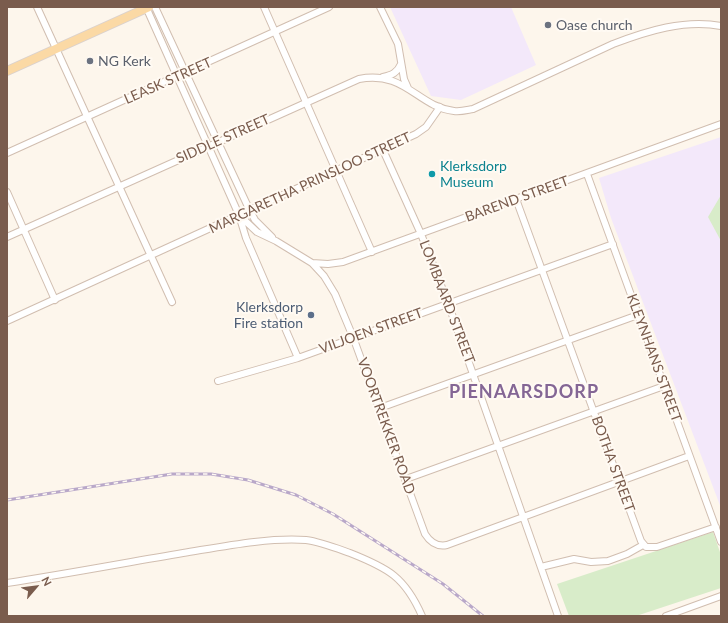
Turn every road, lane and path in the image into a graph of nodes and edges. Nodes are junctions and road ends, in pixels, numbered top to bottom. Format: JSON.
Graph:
{"nodes":[{"id":1,"x":37,"y":7,"type":"edge"},
{"id":2,"x":147,"y":7,"type":"edge"},
{"id":3,"x":155,"y":7,"type":"edge"},
{"id":4,"x":264,"y":7,"type":"edge"},
{"id":5,"x":329,"y":7,"type":"edge"},
{"id":6,"x":380,"y":7,"type":"edge"},
{"id":7,"x":721,"y":26,"type":"edge"},
{"id":8,"x":275,"y":33,"type":"junction"},
{"id":9,"x":56,"y":50,"type":"junction"},
{"id":10,"x":401,"y":64,"type":"junction"},
{"id":11,"x":7,"y":71,"type":"edge"},
{"id":12,"x":186,"y":73,"type":"junction"},
{"id":13,"x":176,"y":77,"type":"junction"},
{"id":14,"x":381,"y":78,"type":"junction"},
{"id":15,"x":408,"y":88,"type":"junction"},
{"id":16,"x":305,"y":102,"type":"junction"},
{"id":17,"x":440,"y":107,"type":"junction"},
{"id":18,"x":87,"y":117,"type":"junction"},
{"id":19,"x":721,"y":124,"type":"edge"},
{"id":20,"x":217,"y":142,"type":"junction"},
{"id":21,"x":208,"y":146,"type":"junction"},
{"id":22,"x":383,"y":150,"type":"junction"},
{"id":23,"x":7,"y":153,"type":"edge"},
{"id":24,"x":336,"y":171,"type":"junction"},
{"id":25,"x":587,"y":174,"type":"junction"},
{"id":26,"x":118,"y":186,"type":"junction"},
{"id":27,"x":7,"y":192,"type":"edge"},
{"id":28,"x":516,"y":199,"type":"junction"},
{"id":29,"x":250,"y":211,"type":"junction"},
{"id":30,"x":239,"y":215,"type":"junction"},
{"id":31,"x":23,"y":230,"type":"junction"},
{"id":32,"x":421,"y":234,"type":"junction"},
{"id":33,"x":7,"y":237,"type":"edge"},
{"id":34,"x":276,"y":241,"type":"junction"},
{"id":35,"x":613,"y":244,"type":"junction"},
{"id":36,"x":372,"y":252,"type":"junction"},
{"id":37,"x":150,"y":254,"type":"junction"},
{"id":38,"x":312,"y":263,"type":"junction"},
{"id":39,"x":543,"y":269,"type":"junction"},
{"id":40,"x":54,"y":300,"type":"junction"},
{"id":41,"x":172,"y":302,"type":"dead end"},
{"id":42,"x":448,"y":303,"type":"junction"},
{"id":43,"x":638,"y":315,"type":"junction"},
{"id":44,"x":7,"y":321,"type":"edge"},
{"id":45,"x":353,"y":337,"type":"junction"},
{"id":46,"x":568,"y":341,"type":"junction"},
{"id":47,"x":298,"y":358,"type":"junction"},
{"id":48,"x":474,"y":374,"type":"junction"},
{"id":49,"x":218,"y":381,"type":"dead end"},
{"id":50,"x":664,"y":386,"type":"junction"},
{"id":51,"x":380,"y":408,"type":"junction"},
{"id":52,"x":594,"y":412,"type":"junction"},
{"id":53,"x":499,"y":445,"type":"junction"},
{"id":54,"x":690,"y":456,"type":"junction"},
{"id":55,"x":406,"y":479,"type":"junction"},
{"id":56,"x":619,"y":481,"type":"junction"},
{"id":57,"x":524,"y":516,"type":"junction"},
{"id":58,"x":716,"y":527,"type":"junction"},
{"id":59,"x":721,"y":542,"type":"edge"},
{"id":60,"x":643,"y":545,"type":"junction"},
{"id":61,"x":541,"y":567,"type":"junction"},
{"id":62,"x":7,"y":583,"type":"edge"},
{"id":63,"x":721,"y":596,"type":"edge"},
{"id":64,"x":422,"y":616,"type":"edge"},
{"id":65,"x":558,"y":616,"type":"edge"},
{"id":66,"x":666,"y":616,"type":"edge"}],
"edges":[{"from":1,"to":9,"type":"street"},
{"from":2,"to":9,"type":"main road"},
{"from":2,"to":13,"type":"street"},
{"from":3,"to":12,"type":"street","name":"VOORTREKKER ROAD"},
{"from":4,"to":8,"type":"street"},
{"from":5,"to":8,"type":"street","name":"LEASK STREET"},
{"from":6,"to":10,"type":"street"},
{"from":7,"to":17,"type":"street"},
{"from":8,"to":12,"type":"street","name":"LEASK STREET"},
{"from":8,"to":16,"type":"street"},
{"from":9,"to":11,"type":"main road"},
{"from":9,"to":18,"type":"street"},
{"from":10,"to":14,"type":"street"},
{"from":10,"to":15,"type":"street"},
{"from":12,"to":13,"type":"street","name":"LEASK STREET"},
{"from":12,"to":20,"type":"street","name":"VOORTREKKER ROAD"},
{"from":13,"to":18,"type":"street","name":"LEASK STREET"},
{"from":13,"to":21,"type":"street"},
{"from":14,"to":15,"type":"street","name":"SIDDLE STREET"},
{"from":14,"to":16,"type":"street","name":"SIDDLE STREET"},
{"from":15,"to":17,"type":"street","name":"SIDDLE STREET"},
{"from":16,"to":20,"type":"street","name":"SIDDLE STREET"},
{"from":16,"to":24,"type":"street"},
{"from":17,"to":22,"type":"street","name":"MARGARETHA PRINSLOO STREET"},
{"from":18,"to":23,"type":"street","name":"LEASK STREET"},
{"from":18,"to":26,"type":"street"},
{"from":19,"to":25,"type":"street","name":"BAREND STREET"},
{"from":20,"to":21,"type":"street","name":"SIDDLE STREET"},
{"from":20,"to":29,"type":"street","name":"VOORTREKKER ROAD"},
{"from":21,"to":26,"type":"street","name":"SIDDLE STREET"},
{"from":21,"to":30,"type":"street"},
{"from":22,"to":24,"type":"street","name":"MARGARETHA PRINSLOO STREET"},
{"from":22,"to":32,"type":"street","name":"LOMBAARD STREET"},
{"from":24,"to":29,"type":"street","name":"MARGARETHA PRINSLOO STREET"},
{"from":24,"to":36,"type":"street"},
{"from":25,"to":28,"type":"street","name":"BAREND STREET"},
{"from":25,"to":35,"type":"street","name":"KLEYNHANS STREET"},
{"from":26,"to":31,"type":"street","name":"SIDDLE STREET"},
{"from":26,"to":37,"type":"street"},
{"from":27,"to":31,"type":"street"},
{"from":28,"to":32,"type":"street","name":"BAREND STREET"},
{"from":28,"to":39,"type":"street","name":"BOTHA STREET"},
{"from":29,"to":30,"type":"street","name":"MARGARETHA PRINSLOO STREET"},
{"from":29,"to":34,"type":"street","name":"VOORTREKKER ROAD"},
{"from":30,"to":34,"type":"street","name":"VOORTREKKER ROAD"},
{"from":30,"to":37,"type":"street","name":"MARGARETHA PRINSLOO STREET"},
{"from":30,"to":47,"type":"street"},
{"from":31,"to":33,"type":"street","name":"SIDDLE STREET"},
{"from":31,"to":40,"type":"street"},
{"from":32,"to":36,"type":"street","name":"BAREND STREET"},
{"from":32,"to":42,"type":"street","name":"LOMBAARD STREET"},
{"from":34,"to":38,"type":"street","name":"VOORTREKKER ROAD"},
{"from":35,"to":39,"type":"street","name":"VILJOEN STREET"},
{"from":35,"to":43,"type":"street","name":"KLEYNHANS STREET"},
{"from":36,"to":38,"type":"street","name":"BAREND STREET"},
{"from":37,"to":40,"type":"street","name":"MARGARETHA PRINSLOO STREET"},
{"from":37,"to":41,"type":"street"},
{"from":38,"to":45,"type":"street","name":"VOORTREKKER ROAD"},
{"from":39,"to":42,"type":"street","name":"VILJOEN STREET"},
{"from":39,"to":46,"type":"street","name":"BOTHA STREET"},
{"from":40,"to":44,"type":"street","name":"MARGARETHA PRINSLOO STREET"},
{"from":42,"to":45,"type":"street","name":"VILJOEN STREET"},
{"from":42,"to":48,"type":"street","name":"LOMBAARD STREET"},
{"from":43,"to":46,"type":"street"},
{"from":43,"to":50,"type":"street","name":"KLEYNHANS STREET"},
{"from":45,"to":47,"type":"street","name":"VILJOEN STREET"},
{"from":45,"to":51,"type":"street","name":"VOORTREKKER ROAD"},
{"from":46,"to":48,"type":"street"},
{"from":46,"to":52,"type":"street","name":"BOTHA STREET"},
{"from":47,"to":49,"type":"street","name":"VILJOEN STREET"},
{"from":48,"to":51,"type":"street"},
{"from":48,"to":53,"type":"street","name":"LOMBAARD STREET"},
{"from":50,"to":52,"type":"street"},
{"from":50,"to":54,"type":"street","name":"KLEYNHANS STREET"},
{"from":51,"to":55,"type":"street","name":"VOORTREKKER ROAD"},
{"from":52,"to":53,"type":"street"},
{"from":52,"to":56,"type":"street","name":"BOTHA STREET"},
{"from":53,"to":55,"type":"street"},
{"from":53,"to":57,"type":"street","name":"LOMBAARD STREET"},
{"from":54,"to":56,"type":"street"},
{"from":54,"to":58,"type":"street","name":"KLEYNHANS STREET"},
{"from":55,"to":57,"type":"street","name":"VOORTREKKER ROAD"},
{"from":56,"to":57,"type":"street"},
{"from":56,"to":60,"type":"street","name":"BOTHA STREET"},
{"from":57,"to":61,"type":"street","name":"LOMBAARD STREET"},
{"from":58,"to":59,"type":"street","name":"KLEYNHANS STREET"},
{"from":58,"to":60,"type":"street"},
{"from":60,"to":61,"type":"street"},
{"from":61,"to":65,"type":"street","name":"LOMBAARD STREET"},
{"from":62,"to":64,"type":"street"},
{"from":63,"to":66,"type":"street"}]}
